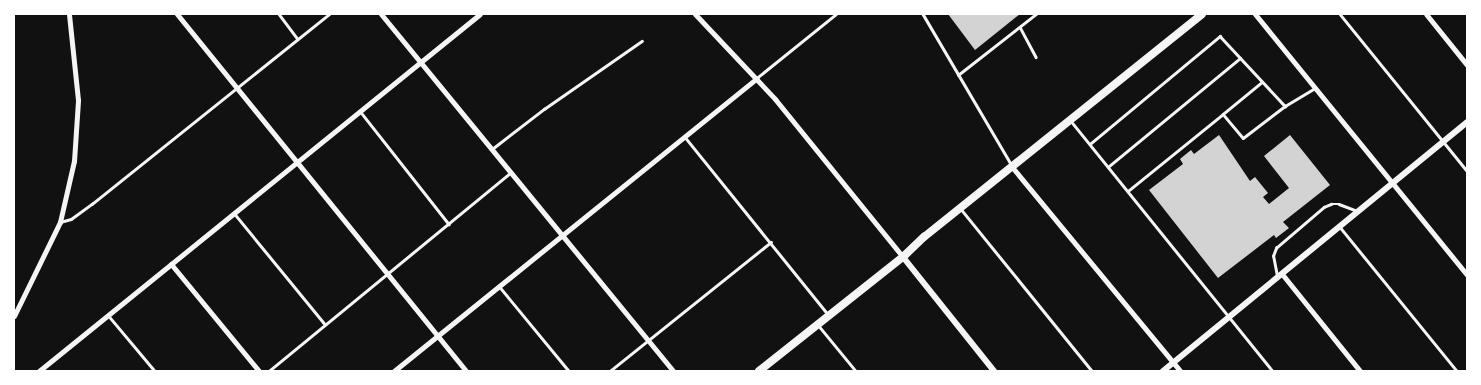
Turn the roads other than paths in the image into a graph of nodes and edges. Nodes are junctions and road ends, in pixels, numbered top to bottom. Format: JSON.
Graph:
{"nodes":[{"id":1,"x":68,"y":14,"type":"edge"},
{"id":2,"x":177,"y":14,"type":"edge"},
{"id":3,"x":279,"y":14,"type":"edge"},
{"id":4,"x":329,"y":14,"type":"edge"},
{"id":5,"x":382,"y":14,"type":"edge"},
{"id":6,"x":480,"y":14,"type":"edge"},
{"id":7,"x":695,"y":14,"type":"edge"},
{"id":8,"x":836,"y":14,"type":"edge"},
{"id":9,"x":923,"y":14,"type":"edge"},
{"id":10,"x":1036,"y":14,"type":"edge"},
{"id":11,"x":1202,"y":14,"type":"edge"},
{"id":12,"x":1255,"y":14,"type":"edge"},
{"id":13,"x":1340,"y":14,"type":"edge"},
{"id":14,"x":1426,"y":14,"type":"edge"},
{"id":15,"x":1020,"y":27,"type":"junction"},
{"id":16,"x":298,"y":39,"type":"junction"},
{"id":17,"x":642,"y":41,"type":"dead end"},
{"id":18,"x":1036,"y":57,"type":"dead end"},
{"id":19,"x":1241,"y":58,"type":"junction"},
{"id":20,"x":421,"y":61,"type":"junction"},
{"id":21,"x":1467,"y":65,"type":"edge"},
{"id":22,"x":958,"y":75,"type":"junction"},
{"id":23,"x":756,"y":78,"type":"junction"},
{"id":24,"x":1262,"y":82,"type":"junction"},
{"id":25,"x":1315,"y":88,"type":"junction"},
{"id":26,"x":236,"y":89,"type":"junction"},
{"id":27,"x":1285,"y":106,"type":"junction"},
{"id":28,"x":360,"y":111,"type":"junction"},
{"id":29,"x":1223,"y":114,"type":"junction"},
{"id":30,"x":1070,"y":120,"type":"junction"},
{"id":31,"x":1467,"y":122,"type":"edge"},
{"id":32,"x":684,"y":135,"type":"junction"},
{"id":33,"x":1444,"y":141,"type":"junction"},
{"id":34,"x":1090,"y":144,"type":"junction"},
{"id":35,"x":492,"y":149,"type":"junction"},
{"id":36,"x":296,"y":162,"type":"junction"},
{"id":37,"x":1012,"y":167,"type":"junction"},
{"id":38,"x":1108,"y":167,"type":"junction"},
{"id":39,"x":1467,"y":171,"type":"edge"},
{"id":40,"x":510,"y":173,"type":"junction"},
{"id":41,"x":1393,"y":182,"type":"junction"},
{"id":42,"x":1128,"y":191,"type":"junction"},
{"id":43,"x":960,"y":209,"type":"junction"},
{"id":44,"x":1358,"y":211,"type":"junction"},
{"id":45,"x":234,"y":213,"type":"junction"},
{"id":46,"x":60,"y":222,"type":"junction"},
{"id":47,"x":449,"y":224,"type":"junction"},
{"id":48,"x":1340,"y":226,"type":"junction"},
{"id":49,"x":562,"y":235,"type":"junction"},
{"id":50,"x":771,"y":242,"type":"junction"},
{"id":51,"x":903,"y":258,"type":"junction"},
{"id":52,"x":171,"y":264,"type":"junction"},
{"id":53,"x":386,"y":274,"type":"junction"},
{"id":54,"x":1467,"y":274,"type":"edge"},
{"id":55,"x":1280,"y":275,"type":"junction"},
{"id":56,"x":499,"y":286,"type":"junction"},
{"id":57,"x":108,"y":315,"type":"junction"},
{"id":58,"x":829,"y":315,"type":"junction"},
{"id":59,"x":14,"y":316,"type":"edge"},
{"id":60,"x":1230,"y":316,"type":"junction"},
{"id":61,"x":325,"y":324,"type":"junction"},
{"id":62,"x":818,"y":324,"type":"junction"},
{"id":63,"x":438,"y":337,"type":"junction"},
{"id":64,"x":647,"y":340,"type":"junction"},
{"id":65,"x":1173,"y":362,"type":"junction"},
{"id":66,"x":47,"y":365,"type":"junction"},
{"id":67,"x":39,"y":371,"type":"edge"},
{"id":68,"x":52,"y":371,"type":"edge"},
{"id":69,"x":155,"y":371,"type":"edge"},
{"id":70,"x":259,"y":371,"type":"edge"},
{"id":71,"x":269,"y":371,"type":"edge"},
{"id":72,"x":394,"y":371,"type":"edge"},
{"id":73,"x":466,"y":371,"type":"edge"},
{"id":74,"x":569,"y":371,"type":"edge"},
{"id":75,"x":610,"y":371,"type":"edge"},
{"id":76,"x":673,"y":371,"type":"edge"},
{"id":77,"x":759,"y":371,"type":"edge"},
{"id":78,"x":856,"y":371,"type":"edge"},
{"id":79,"x":994,"y":371,"type":"edge"},
{"id":80,"x":1092,"y":371,"type":"edge"},
{"id":81,"x":1163,"y":371,"type":"edge"},
{"id":82,"x":1180,"y":371,"type":"edge"},
{"id":83,"x":1273,"y":371,"type":"edge"},
{"id":84,"x":1360,"y":371,"type":"edge"},
{"id":85,"x":1457,"y":371,"type":"edge"}],
"edges":[{"from":1,"to":46,"type":"street"},
{"from":2,"to":26,"type":"street"},
{"from":3,"to":16,"type":"lane"},
{"from":4,"to":16,"type":"lane"},
{"from":5,"to":20,"type":"street"},
{"from":6,"to":20,"type":"street"},
{"from":7,"to":23,"type":"street"},
{"from":8,"to":23,"type":"lane"},
{"from":9,"to":22,"type":"lane"},
{"from":10,"to":15,"type":"lane"},
{"from":11,"to":30,"type":"main road"},
{"from":12,"to":25,"type":"street"},
{"from":13,"to":33,"type":"lane"},
{"from":14,"to":21,"type":"street"},
{"from":15,"to":18,"type":"lane"},
{"from":15,"to":22,"type":"lane"},
{"from":16,"to":26,"type":"lane"},
{"from":17,"to":35,"type":"lane"},
{"from":19,"to":24,"type":"lane"},
{"from":19,"to":34,"type":"lane"},
{"from":19,"to":38,"type":"lane"},
{"from":20,"to":28,"type":"street"},
{"from":20,"to":35,"type":"street"},
{"from":22,"to":37,"type":"lane"},
{"from":23,"to":32,"type":"street"},
{"from":23,"to":51,"type":"street"},
{"from":24,"to":27,"type":"lane"},
{"from":24,"to":29,"type":"lane"},
{"from":25,"to":27,"type":"lane"},
{"from":25,"to":41,"type":"street"},
{"from":26,"to":36,"type":"street"},
{"from":26,"to":46,"type":"lane"},
{"from":27,"to":29,"type":"lane"},
{"from":28,"to":36,"type":"street"},
{"from":28,"to":47,"type":"lane"},
{"from":29,"to":42,"type":"lane"},
{"from":30,"to":34,"type":"lane"},
{"from":30,"to":37,"type":"main road"},
{"from":31,"to":33,"type":"street"},
{"from":32,"to":49,"type":"street"},
{"from":32,"to":50,"type":"lane"},
{"from":33,"to":39,"type":"lane"},
{"from":33,"to":41,"type":"street"},
{"from":34,"to":38,"type":"lane"},
{"from":35,"to":40,"type":"street"},
{"from":36,"to":45,"type":"street"},
{"from":36,"to":53,"type":"street"},
{"from":37,"to":43,"type":"main road"},
{"from":37,"to":65,"type":"street"},
{"from":38,"to":42,"type":"lane"},
{"from":40,"to":47,"type":"lane"},
{"from":40,"to":49,"type":"street"},
{"from":41,"to":44,"type":"street"},
{"from":41,"to":54,"type":"street"},
{"from":42,"to":60,"type":"lane"},
{"from":43,"to":51,"type":"main road"},
{"from":43,"to":80,"type":"lane"},
{"from":44,"to":48,"type":"street"},
{"from":44,"to":55,"type":"lane"},
{"from":45,"to":52,"type":"street"},
{"from":45,"to":61,"type":"lane"},
{"from":46,"to":59,"type":"street"},
{"from":47,"to":53,"type":"lane"},
{"from":48,"to":55,"type":"street"},
{"from":48,"to":85,"type":"lane"},
{"from":49,"to":56,"type":"street"},
{"from":49,"to":64,"type":"street"},
{"from":50,"to":58,"type":"lane"},
{"from":50,"to":64,"type":"lane"},
{"from":51,"to":58,"type":"main road"},
{"from":51,"to":79,"type":"street"},
{"from":52,"to":57,"type":"street"},
{"from":52,"to":70,"type":"street"},
{"from":53,"to":61,"type":"lane"},
{"from":53,"to":63,"type":"street"},
{"from":55,"to":60,"type":"street"},
{"from":55,"to":84,"type":"street"},
{"from":56,"to":63,"type":"street"},
{"from":56,"to":74,"type":"lane"},
{"from":57,"to":66,"type":"street"},
{"from":57,"to":69,"type":"lane"},
{"from":58,"to":62,"type":"main road"},
{"from":60,"to":65,"type":"street"},
{"from":60,"to":83,"type":"lane"},
{"from":61,"to":71,"type":"lane"},
{"from":62,"to":77,"type":"main road"},
{"from":62,"to":78,"type":"lane"},
{"from":63,"to":72,"type":"street"},
{"from":63,"to":73,"type":"street"},
{"from":64,"to":75,"type":"lane"},
{"from":64,"to":76,"type":"street"},
{"from":65,"to":81,"type":"street"},
{"from":65,"to":82,"type":"street"},
{"from":66,"to":67,"type":"street"},
{"from":66,"to":68,"type":"street"}]}
